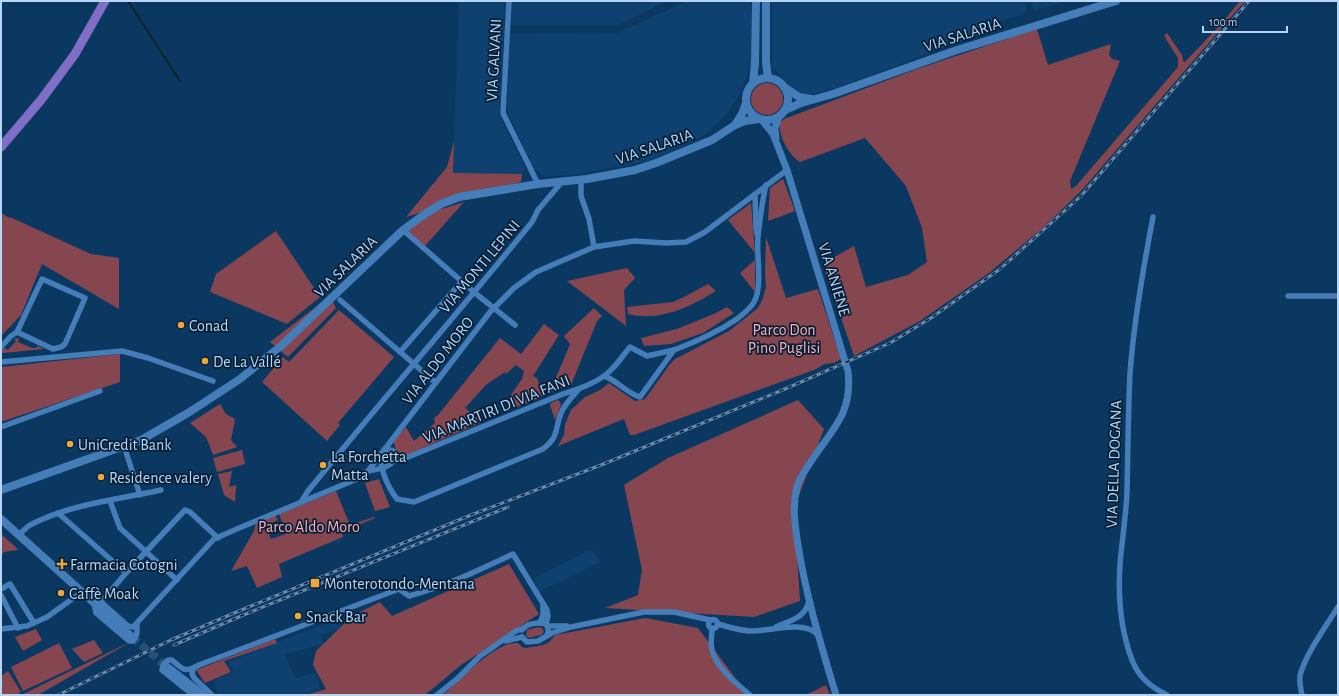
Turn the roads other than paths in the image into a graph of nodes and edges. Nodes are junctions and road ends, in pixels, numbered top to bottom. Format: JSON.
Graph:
{"nodes":[{"id":1,"x":105,"y":1,"type":"edge"},
{"id":2,"x":509,"y":1,"type":"edge"},
{"id":3,"x":756,"y":1,"type":"edge"},
{"id":4,"x":766,"y":1,"type":"edge"},
{"id":5,"x":1116,"y":1,"type":"edge"},
{"id":6,"x":768,"y":78,"type":"junction"},
{"id":7,"x":753,"y":83,"type":"junction"},
{"id":8,"x":784,"y":87,"type":"junction"},
{"id":9,"x":818,"y":98,"type":"junction"},
{"id":10,"x":746,"y":103,"type":"junction"},
{"id":11,"x":785,"y":110,"type":"junction"},
{"id":12,"x":779,"y":117,"type":"junction"},
{"id":13,"x":760,"y":120,"type":"junction"},
{"id":14,"x":735,"y":125,"type":"junction"},
{"id":15,"x":777,"y":142,"type":"junction"},
{"id":16,"x":1,"y":147,"type":"edge"},
{"id":17,"x":787,"y":170,"type":"junction"},
{"id":18,"x":581,"y":180,"type":"junction"},
{"id":19,"x":561,"y":183,"type":"junction"},
{"id":20,"x":538,"y":184,"type":"junction"},
{"id":21,"x":766,"y":185,"type":"junction"},
{"id":22,"x":755,"y":194,"type":"junction"},
{"id":23,"x":1153,"y":217,"type":"dead end"},
{"id":24,"x":403,"y":230,"type":"junction"},
{"id":25,"x":758,"y":236,"type":"junction"},
{"id":26,"x":594,"y":247,"type":"junction"},
{"id":27,"x":462,"y":281,"type":"junction"},
{"id":28,"x":475,"y":293,"type":"junction"},
{"id":29,"x":1288,"y":296,"type":"dead end"},
{"id":30,"x":1338,"y":296,"type":"edge"},
{"id":31,"x":340,"y":300,"type":"dead end"},
{"id":32,"x":494,"y":308,"type":"junction"},
{"id":33,"x":515,"y":325,"type":"dead end"},
{"id":34,"x":18,"y":332,"type":"junction"},
{"id":35,"x":1,"y":347,"type":"edge"},
{"id":36,"x":674,"y":350,"type":"junction"},
{"id":37,"x":400,"y":352,"type":"junction"},
{"id":38,"x":1,"y":362,"type":"edge"},
{"id":39,"x":413,"y":364,"type":"junction"},
{"id":40,"x":604,"y":376,"type":"junction"},
{"id":41,"x":212,"y":381,"type":"dead end"},
{"id":42,"x":436,"y":383,"type":"junction"},
{"id":43,"x":579,"y":389,"type":"junction"},
{"id":44,"x":100,"y":391,"type":"dead end"},
{"id":45,"x":1,"y":427,"type":"edge"},
{"id":46,"x":393,"y":438,"type":"junction"},
{"id":47,"x":124,"y":446,"type":"junction"},
{"id":48,"x":382,"y":452,"type":"junction"},
{"id":49,"x":396,"y":454,"type":"junction"},
{"id":50,"x":382,"y":468,"type":"junction"},
{"id":51,"x":368,"y":471,"type":"junction"},
{"id":52,"x":1,"y":490,"type":"edge"},
{"id":53,"x":161,"y":490,"type":"dead end"},
{"id":54,"x":140,"y":495,"type":"junction"},
{"id":55,"x":110,"y":501,"type":"junction"},
{"id":56,"x":301,"y":502,"type":"junction"},
{"id":57,"x":58,"y":513,"type":"junction"},
{"id":58,"x":1,"y":519,"type":"edge"},
{"id":59,"x":18,"y":536,"type":"junction"},
{"id":60,"x":218,"y":538,"type":"junction"},
{"id":61,"x":146,"y":552,"type":"junction"},
{"id":62,"x":126,"y":573,"type":"junction"},
{"id":63,"x":177,"y":580,"type":"junction"},
{"id":64,"x":1,"y":589,"type":"edge"},
{"id":65,"x":82,"y":592,"type":"junction"},
{"id":66,"x":1,"y":595,"type":"edge"},
{"id":67,"x":809,"y":600,"type":"junction"},
{"id":68,"x":97,"y":602,"type":"junction"},
{"id":69,"x":1338,"y":606,"type":"edge"},
{"id":70,"x":803,"y":614,"type":"junction"},
{"id":71,"x":814,"y":619,"type":"junction"},
{"id":72,"x":710,"y":620,"type":"junction"},
{"id":73,"x":34,"y":623,"type":"junction"},
{"id":74,"x":137,"y":623,"type":"junction"},
{"id":75,"x":544,"y":624,"type":"junction"},
{"id":76,"x":718,"y":624,"type":"junction"},
{"id":77,"x":571,"y":627,"type":"junction"},
{"id":78,"x":18,"y":628,"type":"junction"},
{"id":79,"x":524,"y":628,"type":"junction"},
{"id":80,"x":712,"y":628,"type":"junction"},
{"id":81,"x":772,"y":628,"type":"junction"},
{"id":82,"x":807,"y":628,"type":"junction"},
{"id":83,"x":1,"y":629,"type":"edge"},
{"id":84,"x":547,"y":635,"type":"junction"},
{"id":85,"x":819,"y":636,"type":"junction"},
{"id":86,"x":133,"y":637,"type":"joint"},
{"id":87,"x":522,"y":637,"type":"junction"},
{"id":88,"x":501,"y":642,"type":"junction"},
{"id":89,"x":167,"y":666,"type":"junction"},
{"id":90,"x":193,"y":669,"type":"junction"},
{"id":91,"x":193,"y":695,"type":"edge"},
{"id":92,"x":203,"y":695,"type":"edge"},
{"id":93,"x":212,"y":695,"type":"edge"},
{"id":94,"x":437,"y":695,"type":"edge"},
{"id":95,"x":750,"y":695,"type":"edge"},
{"id":96,"x":836,"y":695,"type":"edge"},
{"id":97,"x":1167,"y":695,"type":"edge"},
{"id":98,"x":1302,"y":695,"type":"edge"}],
"edges":[{"from":1,"to":16,"type":"main road"},
{"from":2,"to":20,"type":"street","name":"VIA GALVANI"},
{"from":3,"to":7,"type":"main road","name":"VIA SALARIA"},
{"from":4,"to":6,"type":"main road"},
{"from":5,"to":9,"type":"main road","name":"VIA SALARIA"},
{"from":6,"to":7,"type":"main road"},
{"from":6,"to":8,"type":"main road","name":"VIA SALARIA"},
{"from":7,"to":10,"type":"main road","name":"VIA SALARIA"},
{"from":8,"to":9,"type":"main road","name":"VIA SALARIA"},
{"from":8,"to":11,"type":"main road"},
{"from":9,"to":11,"type":"main road","name":"VIA SALARIA"},
{"from":10,"to":13,"type":"main road"},
{"from":10,"to":14,"type":"main road","name":"VIA SALARIA"},
{"from":11,"to":12,"type":"main road","name":"VIA SALARIA"},
{"from":12,"to":13,"type":"main road","name":"VIA SALARIA"},
{"from":12,"to":15,"type":"street","name":"VIA ANIENE"},
{"from":13,"to":14,"type":"main road","name":"VIA SALARIA"},
{"from":13,"to":15,"type":"street","name":"VIA ANIENE"},
{"from":14,"to":18,"type":"main road","name":"VIA SALARIA"},
{"from":15,"to":17,"type":"street","name":"VIA ANIENE"},
{"from":17,"to":21,"type":"street","name":"VIA ALDO MORO"},
{"from":17,"to":67,"type":"street","name":"VIA ANIENE"},
{"from":18,"to":19,"type":"main road","name":"VIA SALARIA"},
{"from":18,"to":26,"type":"street"},
{"from":19,"to":20,"type":"main road","name":"VIA SALARIA"},
{"from":19,"to":28,"type":"street","name":"VIA MONTI LEPINI"},
{"from":20,"to":24,"type":"main road","name":"VIA SALARIA"},
{"from":21,"to":22,"type":"street","name":"VIA ALDO MORO"},
{"from":21,"to":25,"type":"street"},
{"from":22,"to":25,"type":"street"},
{"from":22,"to":26,"type":"street","name":"VIA ALDO MORO"},
{"from":23,"to":97,"type":"street","name":"VIA DELLA DOGANA"},
{"from":24,"to":27,"type":"street"},
{"from":24,"to":47,"type":"main road","name":"VIA SALARIA"},
{"from":25,"to":36,"type":"street","name":"VIA MARTIRI DI VIA FANI"},
{"from":26,"to":32,"type":"street","name":"VIA ALDO MORO"},
{"from":27,"to":28,"type":"street"},
{"from":27,"to":37,"type":"street"},
{"from":28,"to":32,"type":"street"},
{"from":28,"to":39,"type":"street","name":"VIA MONTI LEPINI"},
{"from":29,"to":30,"type":"street"},
{"from":31,"to":37,"type":"street"},
{"from":32,"to":33,"type":"street"},
{"from":32,"to":42,"type":"street","name":"VIA ALDO MORO"},
{"from":34,"to":34,"type":"street"},
{"from":34,"to":35,"type":"street"},
{"from":36,"to":40,"type":"street","name":"VIA MARTIRI DI VIA FANI"},
{"from":36,"to":40,"type":"street"},
{"from":37,"to":39,"type":"street"},
{"from":38,"to":41,"type":"street"},
{"from":39,"to":42,"type":"street"},
{"from":39,"to":56,"type":"street","name":"VIA MONTI LEPINI"},
{"from":40,"to":43,"type":"street","name":"VIA MARTIRI DI VIA FANI"},
{"from":42,"to":46,"type":"street","name":"VIA ALDO MORO"},
{"from":43,"to":49,"type":"street","name":"VIA MARTIRI DI VIA FANI"},
{"from":43,"to":50,"type":"street"},
{"from":44,"to":45,"type":"street"},
{"from":46,"to":48,"type":"street","name":"VIA ALDO MORO"},
{"from":46,"to":49,"type":"street"},
{"from":47,"to":52,"type":"main road","name":"VIA SALARIA"},
{"from":47,"to":54,"type":"street"},
{"from":48,"to":49,"type":"street","name":"VIA MARTIRI DI VIA FANI"},
{"from":48,"to":50,"type":"street"},
{"from":48,"to":51,"type":"street","name":"VIA ALDO MORO"},
{"from":49,"to":50,"type":"street"},
{"from":50,"to":51,"type":"street"},
{"from":51,"to":56,"type":"street","name":"VIA ALDO MORO"},
{"from":53,"to":54,"type":"street"},
{"from":54,"to":55,"type":"street"},
{"from":55,"to":57,"type":"street"},
{"from":55,"to":61,"type":"street"},
{"from":56,"to":60,"type":"street","name":"VIA ALDO MORO"},
{"from":57,"to":59,"type":"street"},
{"from":57,"to":62,"type":"street"},
{"from":58,"to":59,"type":"main road"},
{"from":59,"to":65,"type":"main road"},
{"from":60,"to":61,"type":"street"},
{"from":60,"to":63,"type":"street","name":"VIA ALDO MORO"},
{"from":61,"to":62,"type":"street"},
{"from":61,"to":63,"type":"street"},
{"from":62,"to":68,"type":"street"},
{"from":63,"to":74,"type":"street","name":"VIA ALDO MORO"},
{"from":64,"to":73,"type":"street"},
{"from":65,"to":68,"type":"main road"},
{"from":65,"to":73,"type":"street"},
{"from":66,"to":78,"type":"street"},
{"from":67,"to":70,"type":"street"},
{"from":67,"to":71,"type":"street","name":"VIA ANIENE"},
{"from":68,"to":74,"type":"street"},
{"from":68,"to":86,"type":"main road"},
{"from":69,"to":98,"type":"street"},
{"from":70,"to":71,"type":"street"},
{"from":70,"to":81,"type":"street"},
{"from":71,"to":82,"type":"street"},
{"from":71,"to":85,"type":"street","name":"VIA ANIENE"},
{"from":72,"to":76,"type":"street"},
{"from":72,"to":77,"type":"street"},
{"from":72,"to":80,"type":"street"},
{"from":73,"to":78,"type":"street"},
{"from":74,"to":86,"type":"street"},
{"from":75,"to":77,"type":"street"},
{"from":75,"to":79,"type":"street"},
{"from":75,"to":84,"type":"street"},
{"from":75,"to":90,"type":"street"},
{"from":76,"to":80,"type":"street"},
{"from":76,"to":81,"type":"street"},
{"from":77,"to":84,"type":"street"},
{"from":78,"to":83,"type":"street"},
{"from":79,"to":87,"type":"street"},
{"from":79,"to":88,"type":"street"},
{"from":80,"to":95,"type":"street"},
{"from":81,"to":82,"type":"street"},
{"from":82,"to":85,"type":"street"},
{"from":84,"to":87,"type":"street"},
{"from":85,"to":96,"type":"street","name":"VIA ANIENE"},
{"from":87,"to":88,"type":"street"},
{"from":88,"to":94,"type":"street"},
{"from":89,"to":90,"type":"street"},
{"from":89,"to":91,"type":"street"},
{"from":89,"to":92,"type":"main road"},
{"from":90,"to":93,"type":"street"}]}
